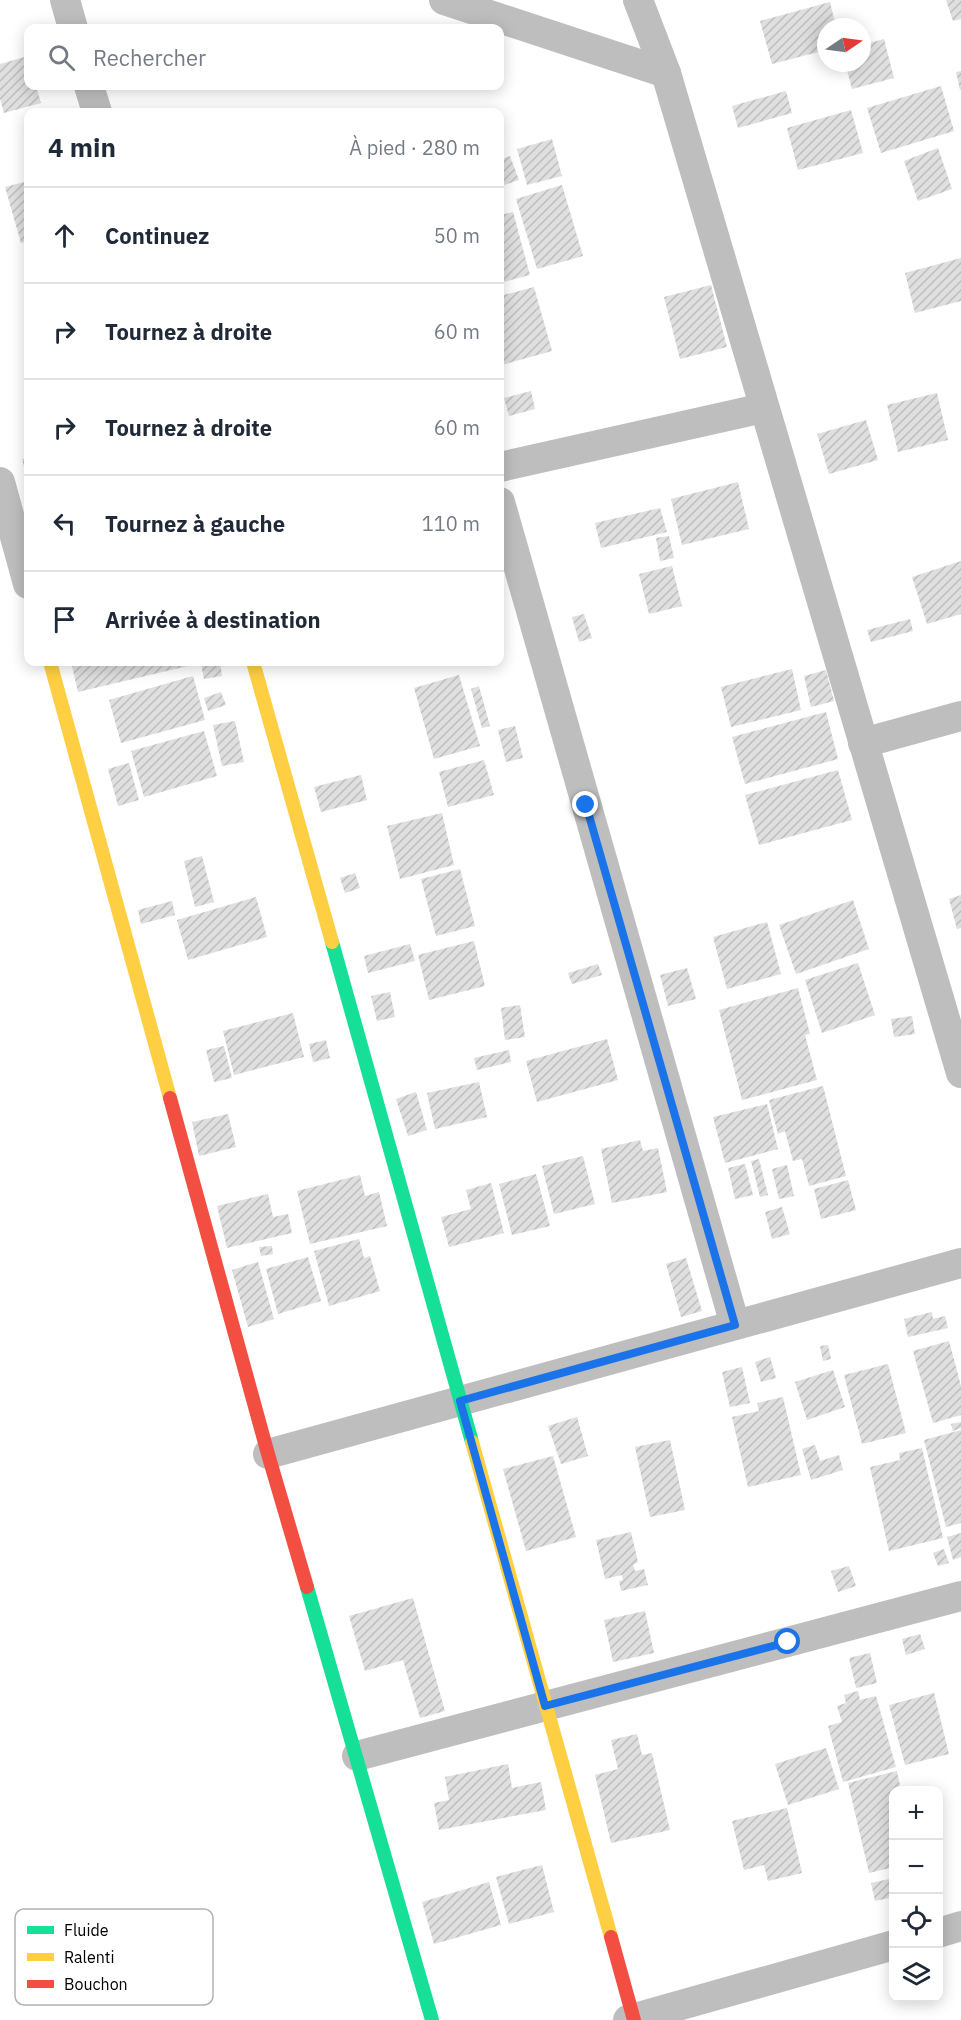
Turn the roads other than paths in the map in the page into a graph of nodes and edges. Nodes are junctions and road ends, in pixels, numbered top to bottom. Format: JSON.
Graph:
{"nodes":[{"id":1,"x":65,"y":0,"type":"edge"},
{"id":2,"x":444,"y":0,"type":"edge"},
{"id":3,"x":639,"y":0,"type":"edge"},
{"id":4,"x":72,"y":24,"type":"edge"},
{"id":5,"x":666,"y":73,"type":"junction"},
{"id":6,"x":90,"y":90,"type":"edge"},
{"id":7,"x":96,"y":108,"type":"edge"},
{"id":8,"x":764,"y":408,"type":"junction"},
{"id":9,"x":504,"y":466,"type":"edge"},
{"id":10,"x":0,"y":482,"type":"edge"},
{"id":11,"x":504,"y":516,"type":"edge"},
{"id":12,"x":24,"y":563,"type":"edge"},
{"id":13,"x":51,"y":666,"type":"edge"},
{"id":14,"x":255,"y":666,"type":"edge"},
{"id":15,"x":961,"y":716,"type":"edge"},
{"id":16,"x":863,"y":743,"type":"junction"},
{"id":17,"x":961,"y":1073,"type":"edge"},
{"id":18,"x":961,"y":1263,"type":"edge"},
{"id":19,"x":735,"y":1325,"type":"junction"},
{"id":20,"x":460,"y":1401,"type":"junction"},
{"id":21,"x":268,"y":1454,"type":"junction"},
{"id":22,"x":961,"y":1596,"type":"edge"},
{"id":23,"x":545,"y":1706,"type":"junction"},
{"id":24,"x":357,"y":1756,"type":"junction"},
{"id":25,"x":961,"y":1926,"type":"edge"},
{"id":26,"x":943,"y":1931,"type":"edge"},
{"id":27,"x":889,"y":1946,"type":"edge"},
{"id":28,"x":432,"y":2020,"type":"edge"},
{"id":29,"x":632,"y":2020,"type":"edge"}],
"edges":[{"from":1,"to":4,"type":"street"},
{"from":2,"to":5,"type":"street"},
{"from":3,"to":5,"type":"street"},
{"from":5,"to":8,"type":"street"},
{"from":6,"to":7,"type":"street"},
{"from":8,"to":9,"type":"street"},
{"from":8,"to":16,"type":"street"},
{"from":10,"to":12,"type":"street"},
{"from":11,"to":19,"type":"street"},
{"from":13,"to":21,"type":"street"},
{"from":14,"to":20,"type":"street"},
{"from":15,"to":16,"type":"street"},
{"from":16,"to":17,"type":"street"},
{"from":18,"to":19,"type":"street"},
{"from":19,"to":20,"type":"street"},
{"from":20,"to":21,"type":"street"},
{"from":20,"to":23,"type":"street"},
{"from":21,"to":24,"type":"street"},
{"from":22,"to":23,"type":"street"},
{"from":23,"to":24,"type":"street"},
{"from":23,"to":29,"type":"street"},
{"from":24,"to":28,"type":"street"},
{"from":25,"to":26,"type":"street"},
{"from":27,"to":29,"type":"street"}]}
